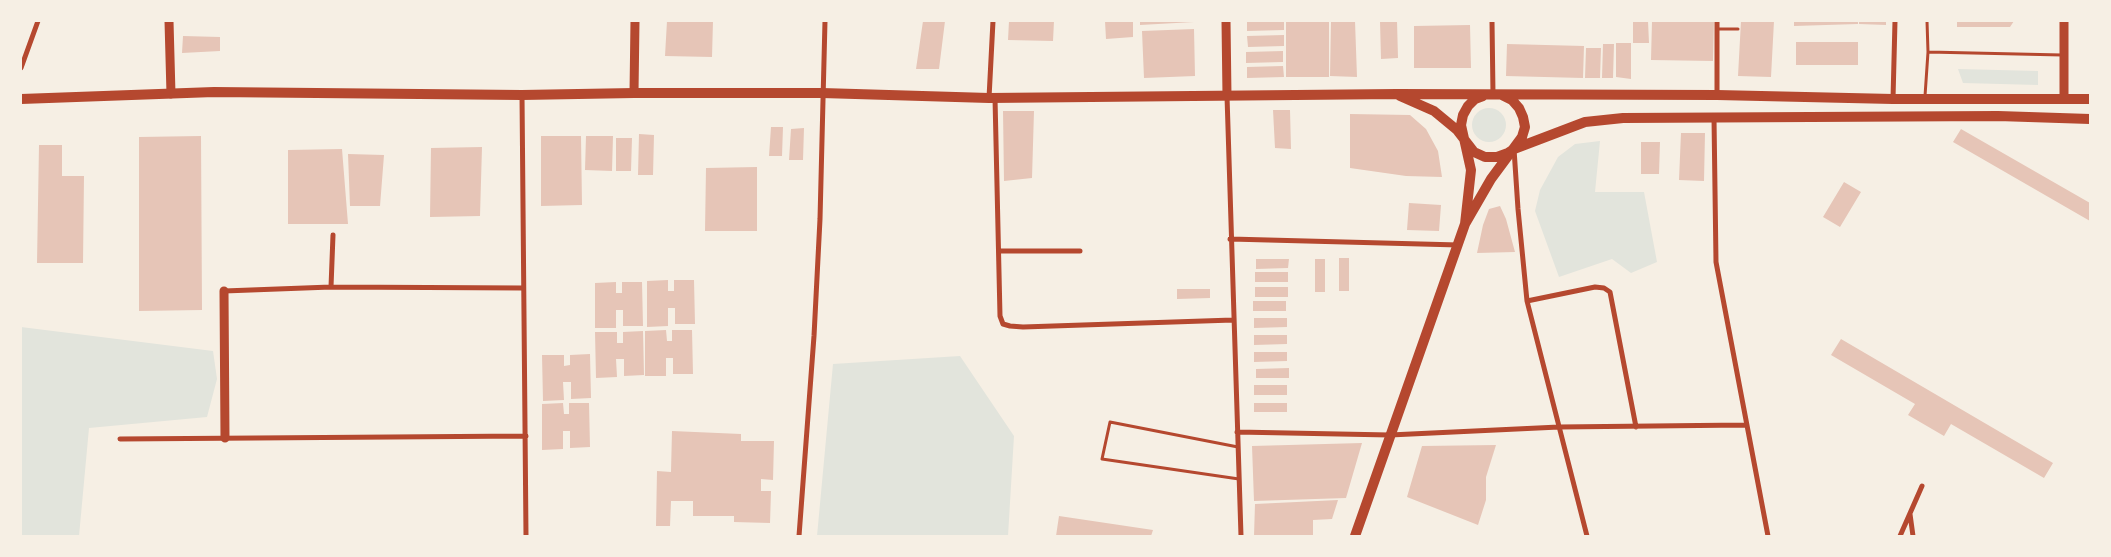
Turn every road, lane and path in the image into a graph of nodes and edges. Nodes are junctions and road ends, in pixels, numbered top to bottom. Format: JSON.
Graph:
{"nodes":[{"id":1,"x":38,"y":21,"type":"edge"},
{"id":2,"x":169,"y":21,"type":"edge"},
{"id":3,"x":635,"y":21,"type":"edge"},
{"id":4,"x":825,"y":21,"type":"edge"},
{"id":5,"x":993,"y":21,"type":"edge"},
{"id":6,"x":1226,"y":21,"type":"edge"},
{"id":7,"x":1492,"y":21,"type":"edge"},
{"id":8,"x":1717,"y":21,"type":"edge"},
{"id":9,"x":1895,"y":21,"type":"edge"},
{"id":10,"x":1927,"y":21,"type":"edge"},
{"id":11,"x":2064,"y":21,"type":"edge"},
{"id":12,"x":1717,"y":29,"type":"junction"},
{"id":13,"x":1738,"y":29,"type":"dead end"},
{"id":14,"x":1928,"y":52,"type":"junction"},
{"id":15,"x":2065,"y":55,"type":"junction"},
{"id":16,"x":21,"y":68,"type":"edge"},
{"id":17,"x":634,"y":93,"type":"junction"},
{"id":18,"x":171,"y":94,"type":"junction"},
{"id":19,"x":822,"y":94,"type":"junction"},
{"id":20,"x":1396,"y":94,"type":"junction"},
{"id":21,"x":1493,"y":94,"type":"junction"},
{"id":22,"x":522,"y":95,"type":"junction"},
{"id":23,"x":1717,"y":95,"type":"junction"},
{"id":24,"x":1227,"y":96,"type":"junction"},
{"id":25,"x":992,"y":98,"type":"junction"},
{"id":26,"x":21,"y":99,"type":"edge"},
{"id":27,"x":1893,"y":99,"type":"junction"},
{"id":28,"x":1924,"y":99,"type":"junction"},
{"id":29,"x":2064,"y":99,"type":"junction"},
{"id":30,"x":2090,"y":99,"type":"edge"},
{"id":31,"x":1714,"y":118,"type":"junction"},
{"id":32,"x":2090,"y":119,"type":"edge"},
{"id":33,"x":1466,"y":143,"type":"junction"},
{"id":34,"x":1514,"y":149,"type":"junction"},
{"id":35,"x":1466,"y":224,"type":"junction"},
{"id":36,"x":333,"y":236,"type":"dead end"},
{"id":37,"x":1230,"y":239,"type":"junction"},
{"id":38,"x":1459,"y":245,"type":"junction"},
{"id":39,"x":1000,"y":251,"type":"junction"},
{"id":40,"x":1080,"y":252,"type":"dead end"},
{"id":41,"x":331,"y":287,"type":"junction"},
{"id":42,"x":523,"y":288,"type":"junction"},
{"id":43,"x":224,"y":290,"type":"joint"},
{"id":44,"x":1528,"y":301,"type":"junction"},
{"id":45,"x":1233,"y":320,"type":"junction"},
{"id":46,"x":1745,"y":425,"type":"junction"},
{"id":47,"x":1559,"y":427,"type":"junction"},
{"id":48,"x":1636,"y":427,"type":"junction"},
{"id":49,"x":1237,"y":432,"type":"junction"},
{"id":50,"x":1390,"y":435,"type":"junction"},
{"id":51,"x":526,"y":436,"type":"junction"},
{"id":52,"x":225,"y":438,"type":"junction"},
{"id":53,"x":120,"y":439,"type":"dead end"},
{"id":54,"x":1238,"y":447,"type":"junction"},
{"id":55,"x":1239,"y":479,"type":"junction"},
{"id":56,"x":1922,"y":486,"type":"dead end"},
{"id":57,"x":1910,"y":513,"type":"junction"},
{"id":58,"x":526,"y":536,"type":"edge"},
{"id":59,"x":799,"y":536,"type":"edge"},
{"id":60,"x":1241,"y":536,"type":"edge"},
{"id":61,"x":1355,"y":536,"type":"edge"},
{"id":62,"x":1587,"y":536,"type":"edge"},
{"id":63,"x":1768,"y":536,"type":"edge"},
{"id":64,"x":1900,"y":536,"type":"edge"},
{"id":65,"x":1913,"y":536,"type":"edge"}],
"edges":[{"from":1,"to":16,"type":"street"},
{"from":2,"to":18,"type":"main road"},
{"from":3,"to":17,"type":"main road"},
{"from":4,"to":19,"type":"street"},
{"from":5,"to":25,"type":"street"},
{"from":6,"to":24,"type":"main road"},
{"from":7,"to":21,"type":"street"},
{"from":8,"to":12,"type":"street"},
{"from":9,"to":27,"type":"street"},
{"from":10,"to":14,"type":"lane"},
{"from":11,"to":15,"type":"main road"},
{"from":12,"to":13,"type":"lane"},
{"from":12,"to":23,"type":"street"},
{"from":14,"to":15,"type":"lane"},
{"from":14,"to":28,"type":"lane"},
{"from":15,"to":29,"type":"main road"},
{"from":17,"to":19,"type":"main road"},
{"from":17,"to":22,"type":"main road"},
{"from":18,"to":22,"type":"main road"},
{"from":18,"to":26,"type":"main road"},
{"from":19,"to":25,"type":"main road"},
{"from":19,"to":59,"type":"street"},
{"from":20,"to":21,"type":"main road"},
{"from":20,"to":24,"type":"main road"},
{"from":20,"to":33,"type":"main road"},
{"from":21,"to":23,"type":"main road"},
{"from":21,"to":33,"type":"main road"},
{"from":21,"to":34,"type":"main road"},
{"from":22,"to":42,"type":"street"},
{"from":23,"to":27,"type":"main road"},
{"from":24,"to":25,"type":"main road"},
{"from":24,"to":37,"type":"street"},
{"from":25,"to":39,"type":"street"},
{"from":27,"to":28,"type":"main road"},
{"from":28,"to":29,"type":"main road"},
{"from":29,"to":30,"type":"main road"},
{"from":31,"to":32,"type":"main road"},
{"from":31,"to":34,"type":"main road"},
{"from":31,"to":46,"type":"street"},
{"from":33,"to":34,"type":"main road"},
{"from":33,"to":35,"type":"main road"},
{"from":34,"to":35,"type":"main road"},
{"from":34,"to":44,"type":"street"},
{"from":35,"to":38,"type":"main road"},
{"from":36,"to":41,"type":"street"},
{"from":37,"to":38,"type":"street"},
{"from":37,"to":45,"type":"street"},
{"from":38,"to":50,"type":"main road"},
{"from":39,"to":40,"type":"street"},
{"from":39,"to":45,"type":"street"},
{"from":41,"to":42,"type":"street"},
{"from":41,"to":43,"type":"street"},
{"from":42,"to":51,"type":"street"},
{"from":43,"to":52,"type":"main road"},
{"from":44,"to":47,"type":"street"},
{"from":44,"to":48,"type":"street"},
{"from":45,"to":49,"type":"street"},
{"from":46,"to":48,"type":"street"},
{"from":46,"to":63,"type":"street"},
{"from":47,"to":48,"type":"street"},
{"from":47,"to":50,"type":"street"},
{"from":47,"to":62,"type":"street"},
{"from":49,"to":50,"type":"street"},
{"from":49,"to":54,"type":"street"},
{"from":50,"to":61,"type":"main road"},
{"from":51,"to":52,"type":"street"},
{"from":51,"to":58,"type":"street"},
{"from":52,"to":53,"type":"street"},
{"from":54,"to":55,"type":"street"},
{"from":54,"to":55,"type":"lane"},
{"from":55,"to":60,"type":"street"},
{"from":56,"to":57,"type":"street"},
{"from":57,"to":64,"type":"street"},
{"from":57,"to":65,"type":"street"}]}
